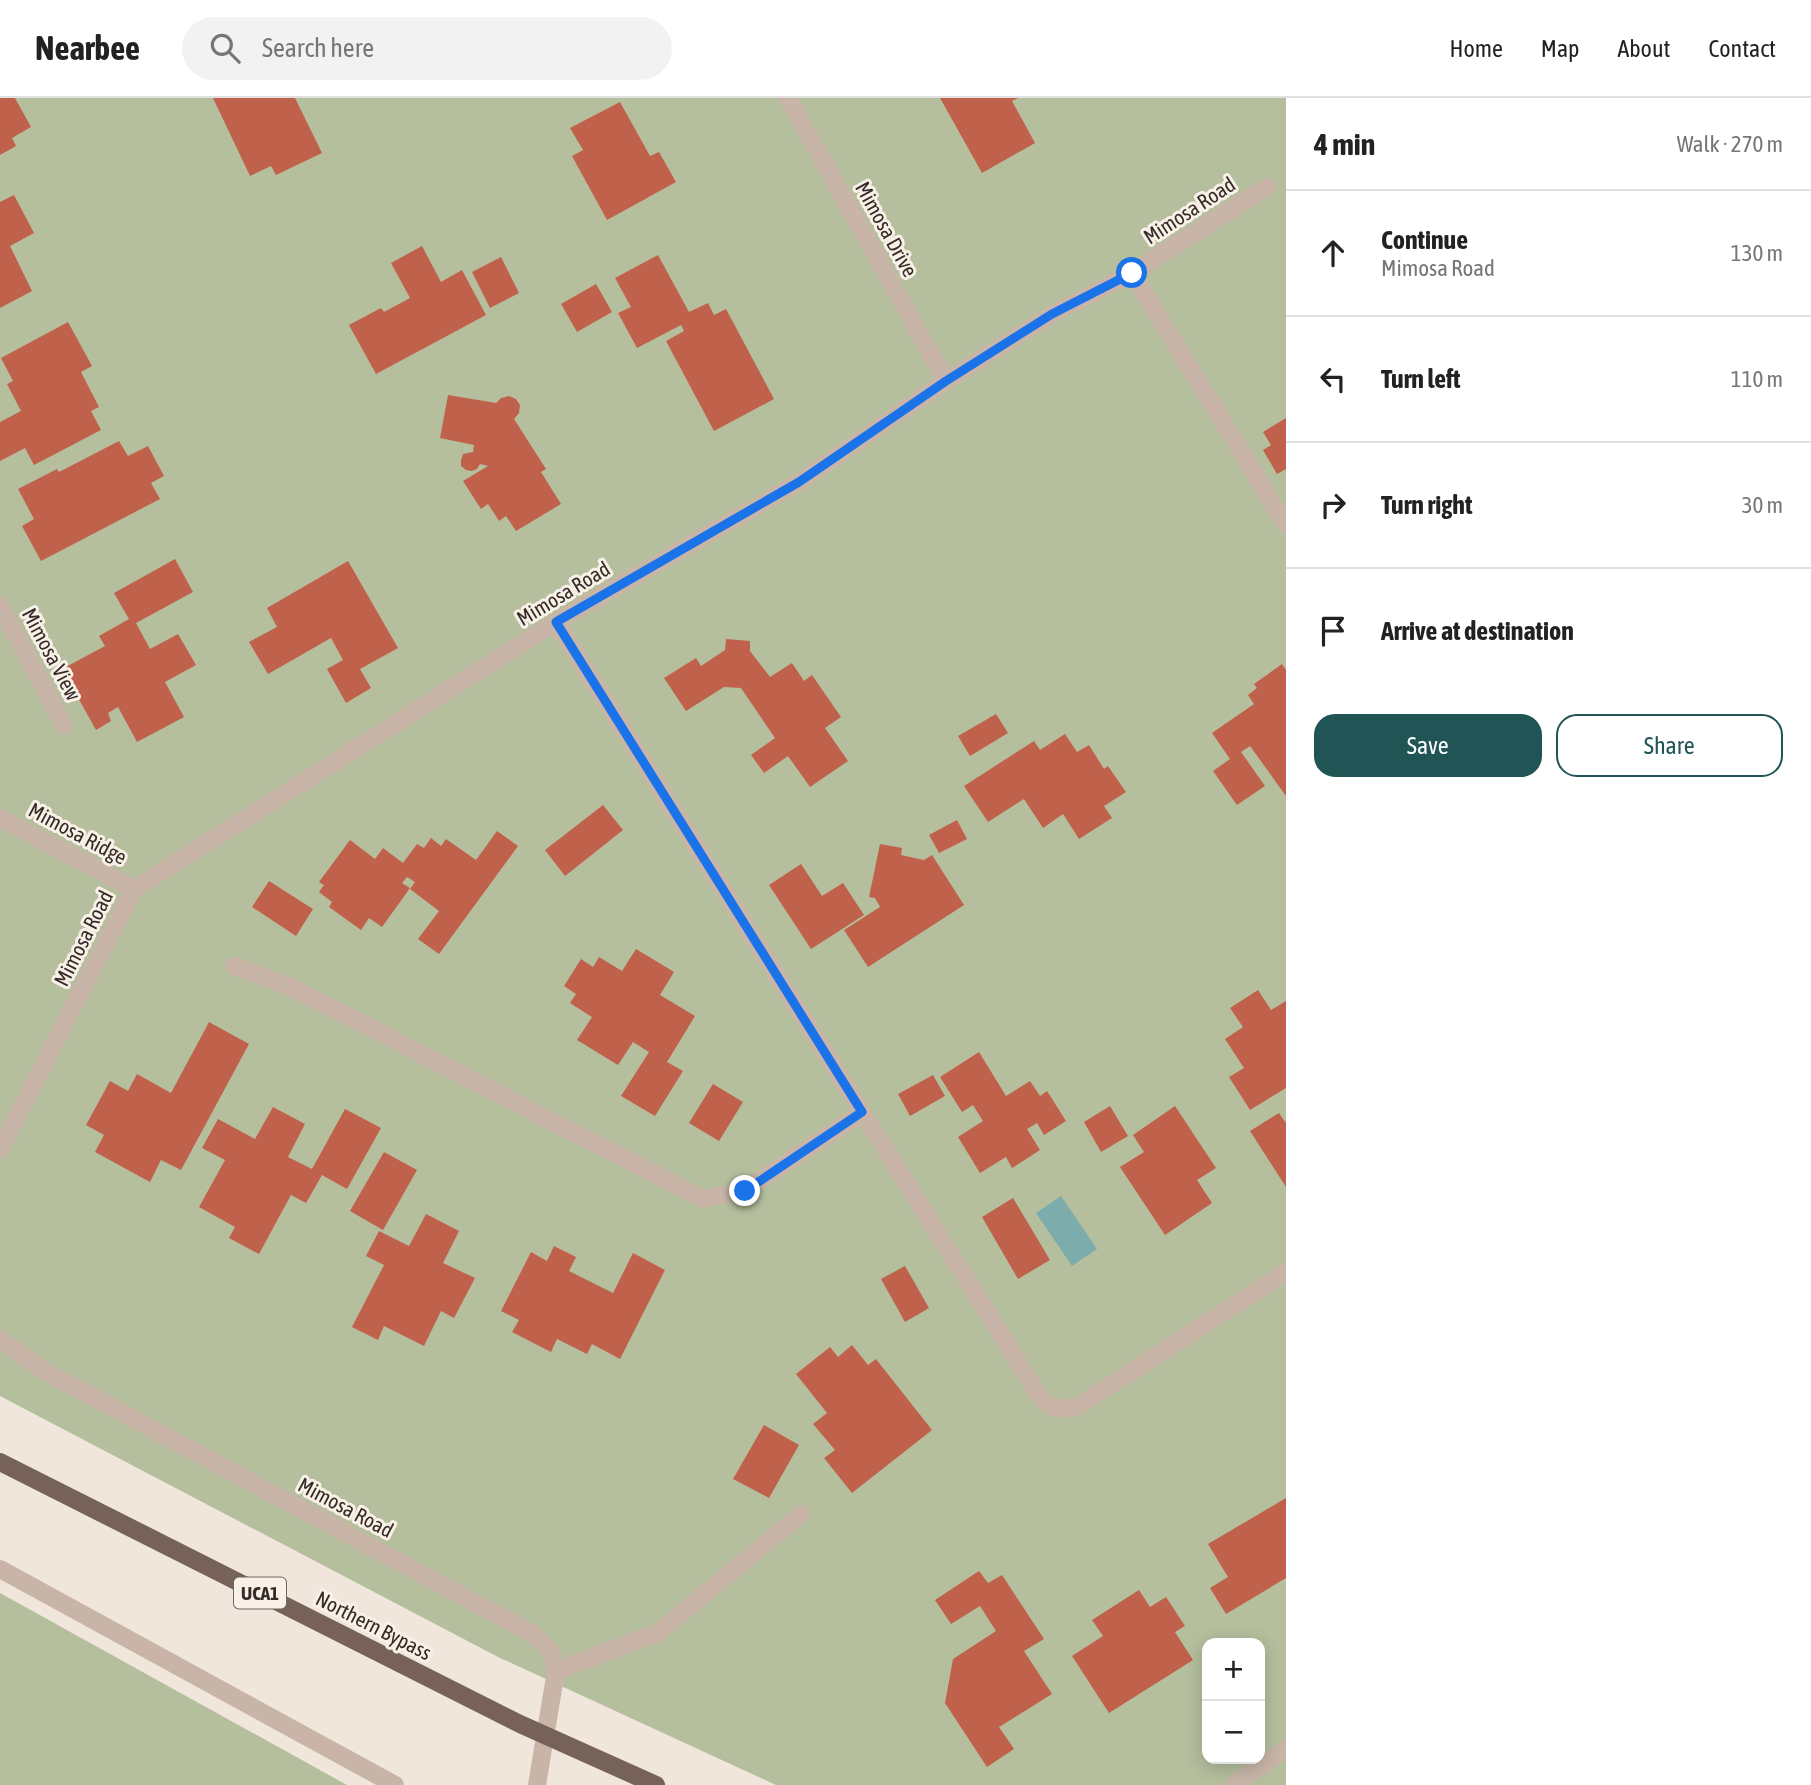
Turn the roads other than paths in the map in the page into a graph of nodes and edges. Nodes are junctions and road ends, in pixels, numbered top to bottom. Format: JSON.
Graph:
{"nodes":[{"id":1,"x":788,"y":98,"type":"edge"},
{"id":2,"x":1267,"y":187,"type":"dead end"},
{"id":3,"x":1132,"y":273,"type":"junction"},
{"id":4,"x":946,"y":381,"type":"junction"},
{"id":5,"x":1286,"y":524,"type":"edge"},
{"id":6,"x":0,"y":606,"type":"edge"},
{"id":7,"x":556,"y":622,"type":"junction"},
{"id":8,"x":64,"y":725,"type":"dead end"},
{"id":9,"x":0,"y":818,"type":"edge"},
{"id":10,"x":134,"y":889,"type":"junction"},
{"id":11,"x":234,"y":966,"type":"dead end"},
{"id":12,"x":862,"y":1112,"type":"junction"},
{"id":13,"x":0,"y":1149,"type":"edge"},
{"id":14,"x":1286,"y":1272,"type":"edge"},
{"id":15,"x":0,"y":1339,"type":"edge"},
{"id":16,"x":0,"y":1462,"type":"edge"},
{"id":17,"x":801,"y":1514,"type":"dead end"},
{"id":18,"x":0,"y":1569,"type":"edge"},
{"id":19,"x":556,"y":1671,"type":"junction"},
{"id":20,"x":1286,"y":1749,"type":"edge"},
{"id":21,"x":395,"y":1785,"type":"edge"},
{"id":22,"x":537,"y":1785,"type":"edge"},
{"id":23,"x":656,"y":1785,"type":"edge"},
{"id":24,"x":1233,"y":1785,"type":"edge"}],
"edges":[{"from":1,"to":4,"type":"street","name":"Mimosa Drive"},
{"from":2,"to":3,"type":"street","name":"Mimosa Road"},
{"from":3,"to":4,"type":"street","name":"Mimosa Road"},
{"from":3,"to":5,"type":"street"},
{"from":4,"to":7,"type":"street","name":"Mimosa Road"},
{"from":6,"to":8,"type":"street","name":"Mimosa View"},
{"from":7,"to":10,"type":"street","name":"Mimosa Road"},
{"from":7,"to":12,"type":"street"},
{"from":9,"to":10,"type":"street","name":"Mimosa Ridge"},
{"from":10,"to":13,"type":"street","name":"Mimosa Road"},
{"from":11,"to":12,"type":"street"},
{"from":12,"to":14,"type":"street"},
{"from":15,"to":19,"type":"street","name":"Mimosa Road"},
{"from":16,"to":23,"type":"main road","name":"Northern Bypass","number":"UCA1"},
{"from":17,"to":19,"type":"street"},
{"from":18,"to":21,"type":"street"},
{"from":19,"to":22,"type":"street"},
{"from":20,"to":24,"type":"street"}]}
